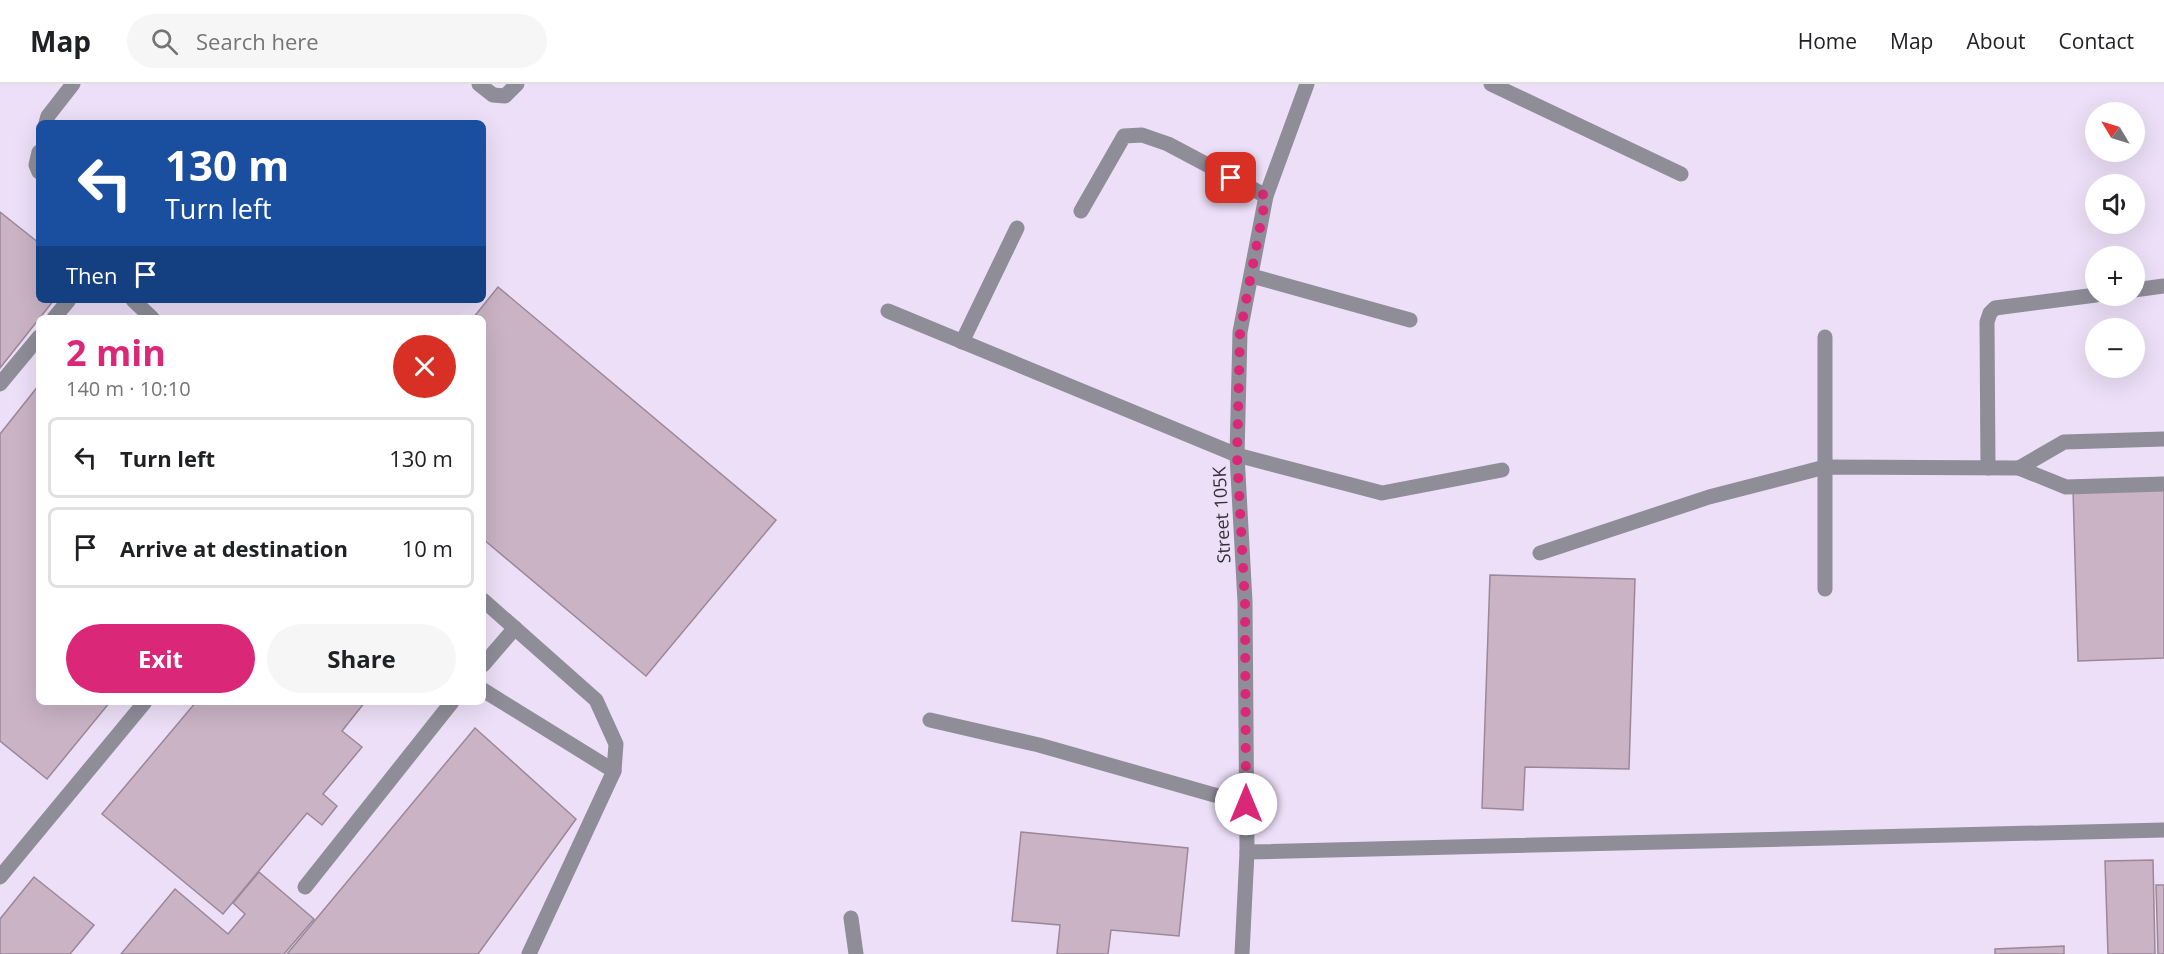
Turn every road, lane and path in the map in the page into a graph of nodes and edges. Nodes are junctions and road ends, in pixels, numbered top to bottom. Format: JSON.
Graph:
{"nodes":[{"id":1,"x":73,"y":84,"type":"edge"},
{"id":2,"x":479,"y":84,"type":"edge"},
{"id":3,"x":517,"y":84,"type":"edge"},
{"id":4,"x":1306,"y":84,"type":"edge"},
{"id":5,"x":1491,"y":84,"type":"edge"},
{"id":6,"x":47,"y":120,"type":"edge"},
{"id":7,"x":1681,"y":174,"type":"dead end"},
{"id":8,"x":1266,"y":196,"type":"junction"},
{"id":9,"x":1081,"y":211,"type":"dead end"},
{"id":10,"x":1017,"y":228,"type":"dead end"},
{"id":11,"x":1252,"y":276,"type":"junction"},
{"id":12,"x":2164,"y":286,"type":"edge"},
{"id":13,"x":2145,"y":289,"type":"edge"},
{"id":14,"x":2085,"y":296,"type":"edge"},
{"id":15,"x":66,"y":303,"type":"edge"},
{"id":16,"x":136,"y":303,"type":"edge"},
{"id":17,"x":888,"y":311,"type":"dead end"},
{"id":18,"x":56,"y":315,"type":"edge"},
{"id":19,"x":149,"y":315,"type":"edge"},
{"id":20,"x":1410,"y":320,"type":"dead end"},
{"id":21,"x":1825,"y":337,"type":"dead end"},
{"id":22,"x":36,"y":341,"type":"edge"},
{"id":23,"x":962,"y":342,"type":"junction"},
{"id":24,"x":0,"y":384,"type":"edge"},
{"id":25,"x":2164,"y":439,"type":"edge"},
{"id":26,"x":1237,"y":455,"type":"junction"},
{"id":27,"x":1825,"y":467,"type":"junction"},
{"id":28,"x":1988,"y":468,"type":"junction"},
{"id":29,"x":2019,"y":468,"type":"junction"},
{"id":30,"x":1502,"y":470,"type":"dead end"},
{"id":31,"x":2164,"y":484,"type":"edge"},
{"id":32,"x":1540,"y":553,"type":"dead end"},
{"id":33,"x":1825,"y":589,"type":"dead end"},
{"id":34,"x":486,"y":603,"type":"edge"},
{"id":35,"x":515,"y":628,"type":"junction"},
{"id":36,"x":486,"y":662,"type":"edge"},
{"id":37,"x":486,"y":692,"type":"edge"},
{"id":38,"x":143,"y":705,"type":"edge"},
{"id":39,"x":450,"y":705,"type":"edge"},
{"id":40,"x":930,"y":720,"type":"dead end"},
{"id":41,"x":614,"y":771,"type":"junction"},
{"id":42,"x":1246,"y":804,"type":"junction"},
{"id":43,"x":2164,"y":830,"type":"edge"},
{"id":44,"x":1247,"y":852,"type":"junction"},
{"id":45,"x":0,"y":877,"type":"edge"},
{"id":46,"x":305,"y":886,"type":"dead end"},
{"id":47,"x":851,"y":918,"type":"dead end"},
{"id":48,"x":529,"y":954,"type":"edge"},
{"id":49,"x":856,"y":954,"type":"edge"},
{"id":50,"x":1242,"y":954,"type":"edge"}],
"edges":[{"from":1,"to":6,"type":"street"},
{"from":2,"to":3,"type":"street"},
{"from":4,"to":8,"type":"street","name":"Street 105K"},
{"from":5,"to":7,"type":"street"},
{"from":8,"to":9,"type":"street"},
{"from":8,"to":11,"type":"street","name":"Street 105K"},
{"from":10,"to":23,"type":"street"},
{"from":11,"to":20,"type":"street"},
{"from":11,"to":26,"type":"street","name":"Street 105K"},
{"from":12,"to":13,"type":"street"},
{"from":14,"to":28,"type":"street"},
{"from":15,"to":18,"type":"street"},
{"from":16,"to":19,"type":"street"},
{"from":17,"to":23,"type":"street"},
{"from":21,"to":27,"type":"street"},
{"from":22,"to":24,"type":"street"},
{"from":23,"to":26,"type":"street"},
{"from":25,"to":29,"type":"street"},
{"from":26,"to":30,"type":"street"},
{"from":26,"to":42,"type":"street","name":"Street 105K"},
{"from":27,"to":28,"type":"street"},
{"from":27,"to":32,"type":"street"},
{"from":27,"to":33,"type":"street"},
{"from":28,"to":29,"type":"street"},
{"from":29,"to":31,"type":"street"},
{"from":34,"to":35,"type":"street"},
{"from":35,"to":36,"type":"street"},
{"from":35,"to":41,"type":"street"},
{"from":37,"to":41,"type":"street"},
{"from":38,"to":45,"type":"street"},
{"from":39,"to":46,"type":"street"},
{"from":40,"to":42,"type":"street"},
{"from":41,"to":48,"type":"street"},
{"from":42,"to":44,"type":"street","name":"Street 105K"},
{"from":43,"to":44,"type":"street"},
{"from":44,"to":50,"type":"street","name":"Street 105K"},
{"from":47,"to":49,"type":"street"}]}
